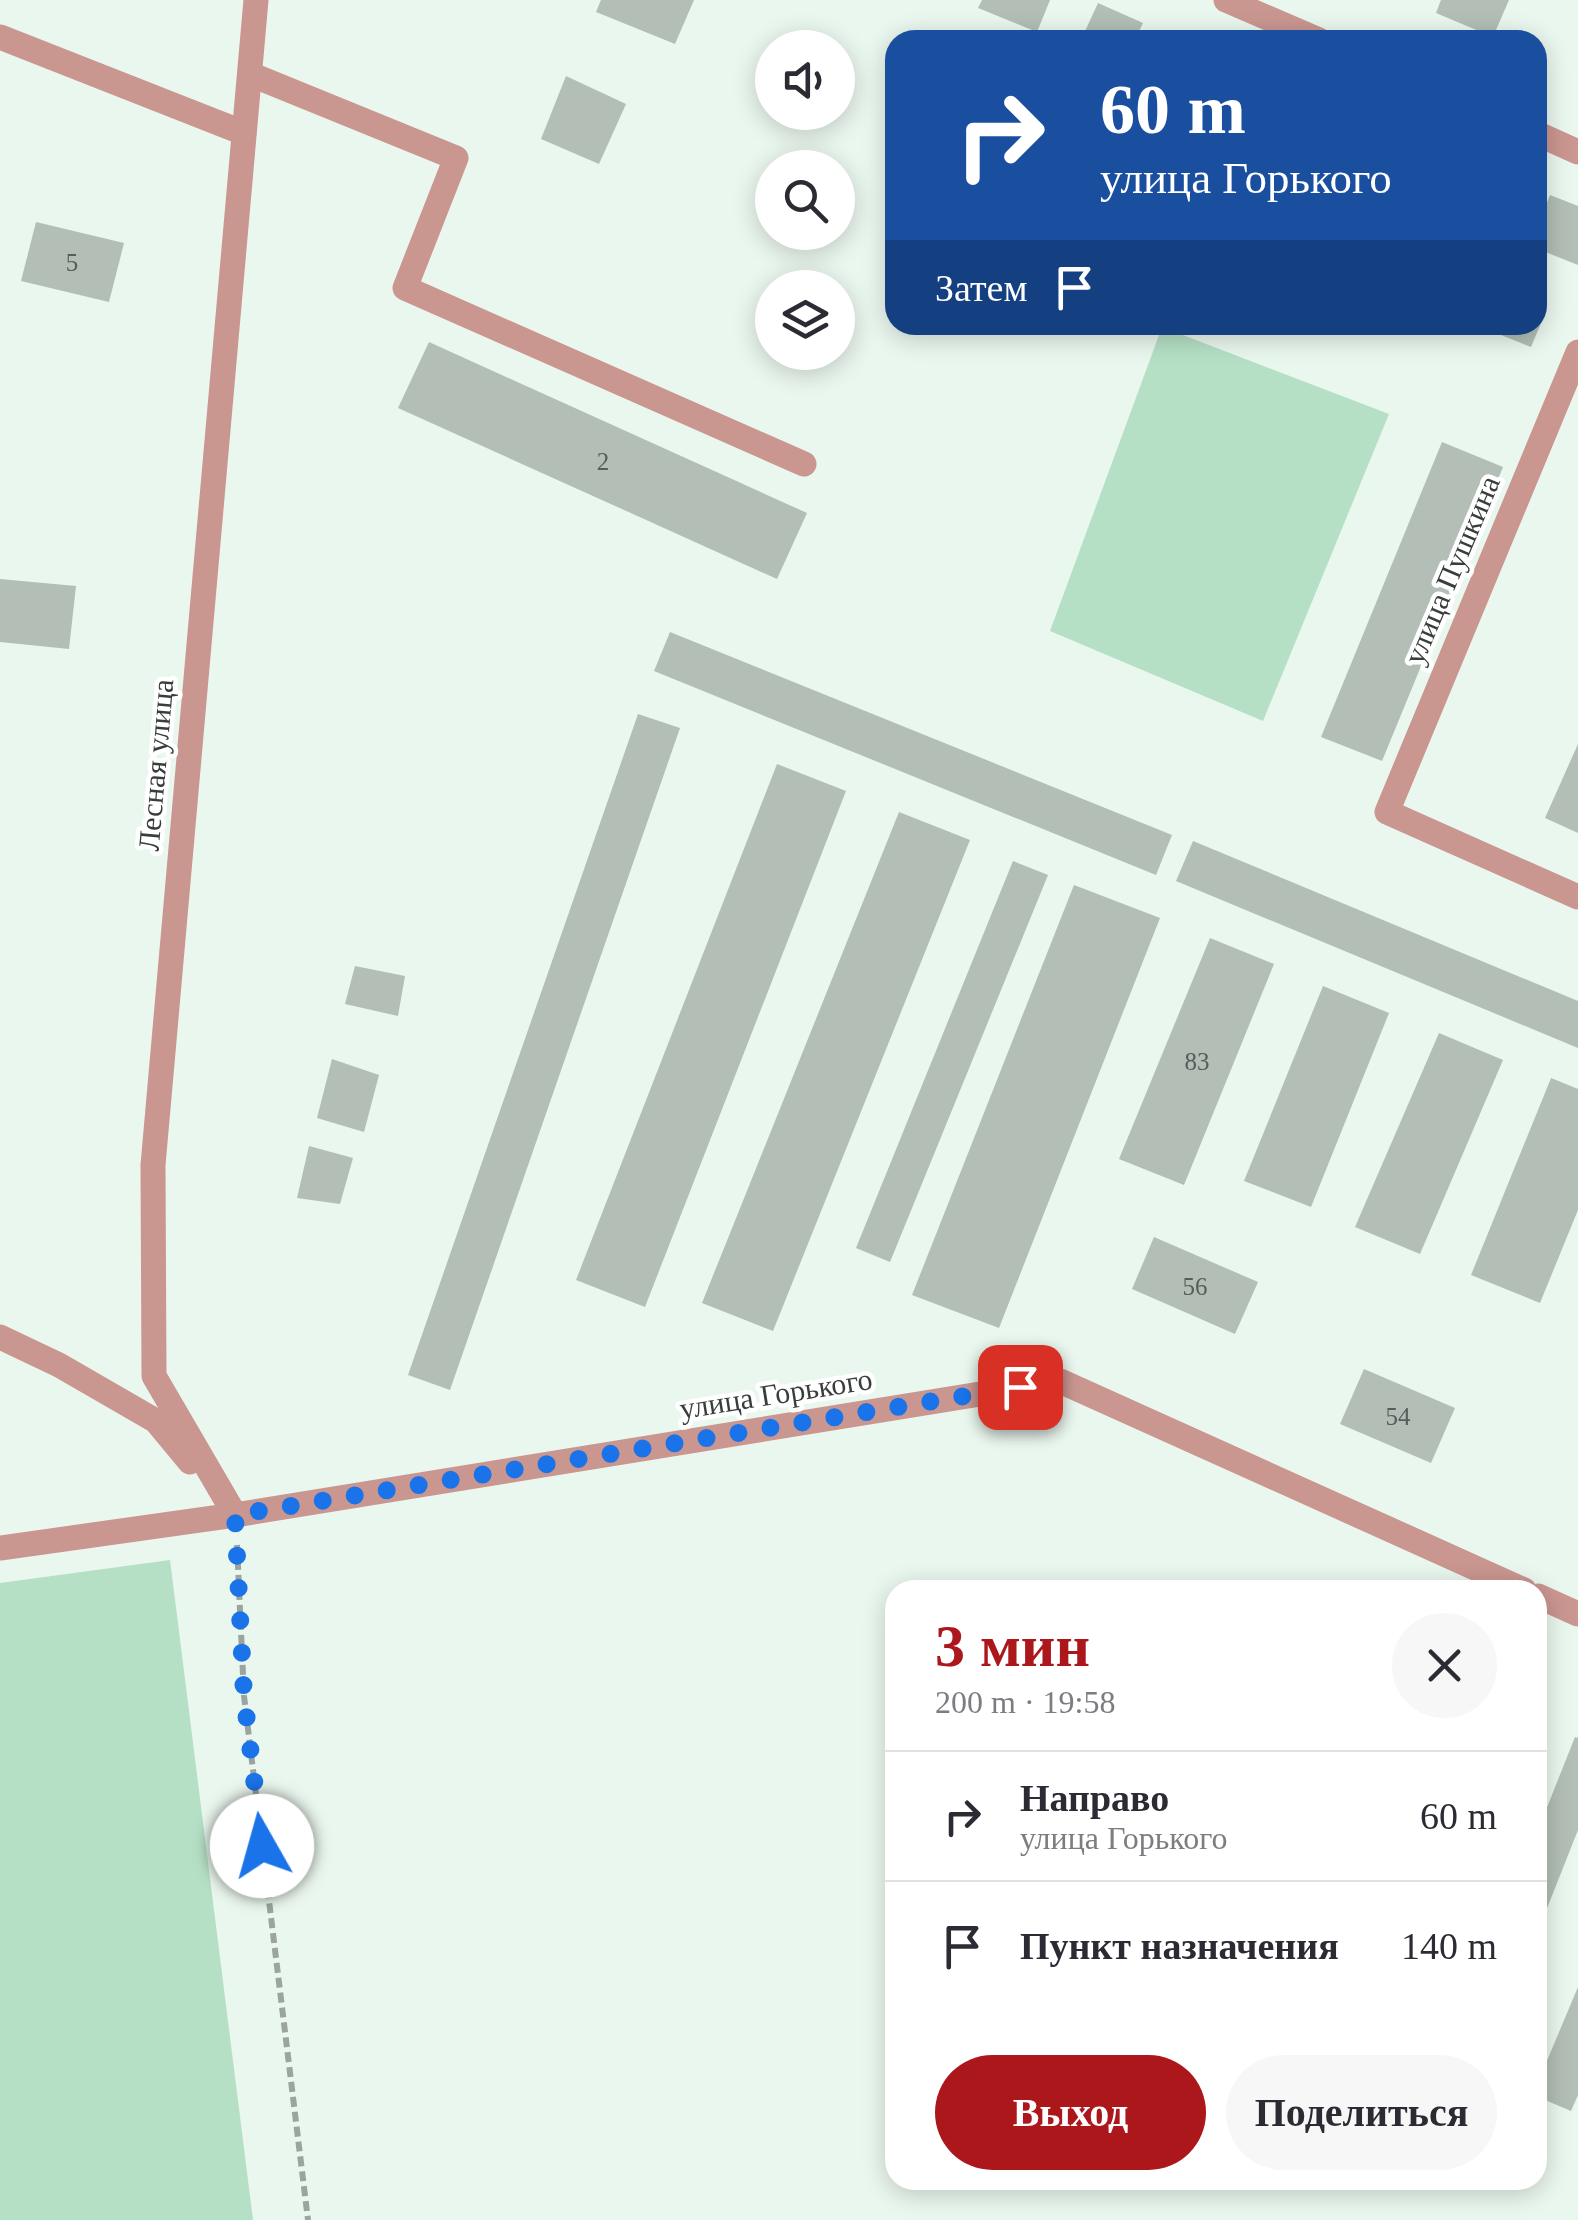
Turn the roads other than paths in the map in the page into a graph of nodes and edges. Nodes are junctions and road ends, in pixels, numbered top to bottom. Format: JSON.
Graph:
{"nodes":[{"id":1,"x":256,"y":0,"type":"edge"},
{"id":2,"x":1226,"y":0,"type":"edge"},
{"id":3,"x":1296,"y":30,"type":"edge"},
{"id":4,"x":0,"y":37,"type":"edge"},
{"id":5,"x":250,"y":74,"type":"junction"},
{"id":6,"x":244,"y":133,"type":"junction"},
{"id":7,"x":1547,"y":138,"type":"edge"},
{"id":8,"x":1578,"y":152,"type":"edge"},
{"id":9,"x":1578,"y":352,"type":"edge"},
{"id":10,"x":804,"y":464,"type":"dead end"},
{"id":11,"x":1578,"y":897,"type":"edge"},
{"id":12,"x":0,"y":1337,"type":"edge"},
{"id":13,"x":235,"y":1515,"type":"junction"},
{"id":14,"x":0,"y":1548,"type":"edge"},
{"id":15,"x":1502,"y":1580,"type":"edge"},
{"id":16,"x":1547,"y":1600,"type":"edge"},
{"id":17,"x":1578,"y":1614,"type":"edge"}],
"edges":[{"from":1,"to":5,"type":"street","name":"Лесная улица"},
{"from":2,"to":3,"type":"street"},
{"from":4,"to":6,"type":"street"},
{"from":5,"to":6,"type":"street","name":"Лесная улица"},
{"from":5,"to":10,"type":"street"},
{"from":6,"to":13,"type":"street","name":"Лесная улица"},
{"from":7,"to":8,"type":"street"},
{"from":9,"to":11,"type":"street","name":"улица Пушкина"},
{"from":12,"to":13,"type":"street"},
{"from":13,"to":14,"type":"street","name":"улица Горького"},
{"from":13,"to":15,"type":"street","name":"улица Горького"},
{"from":16,"to":17,"type":"street"}]}
